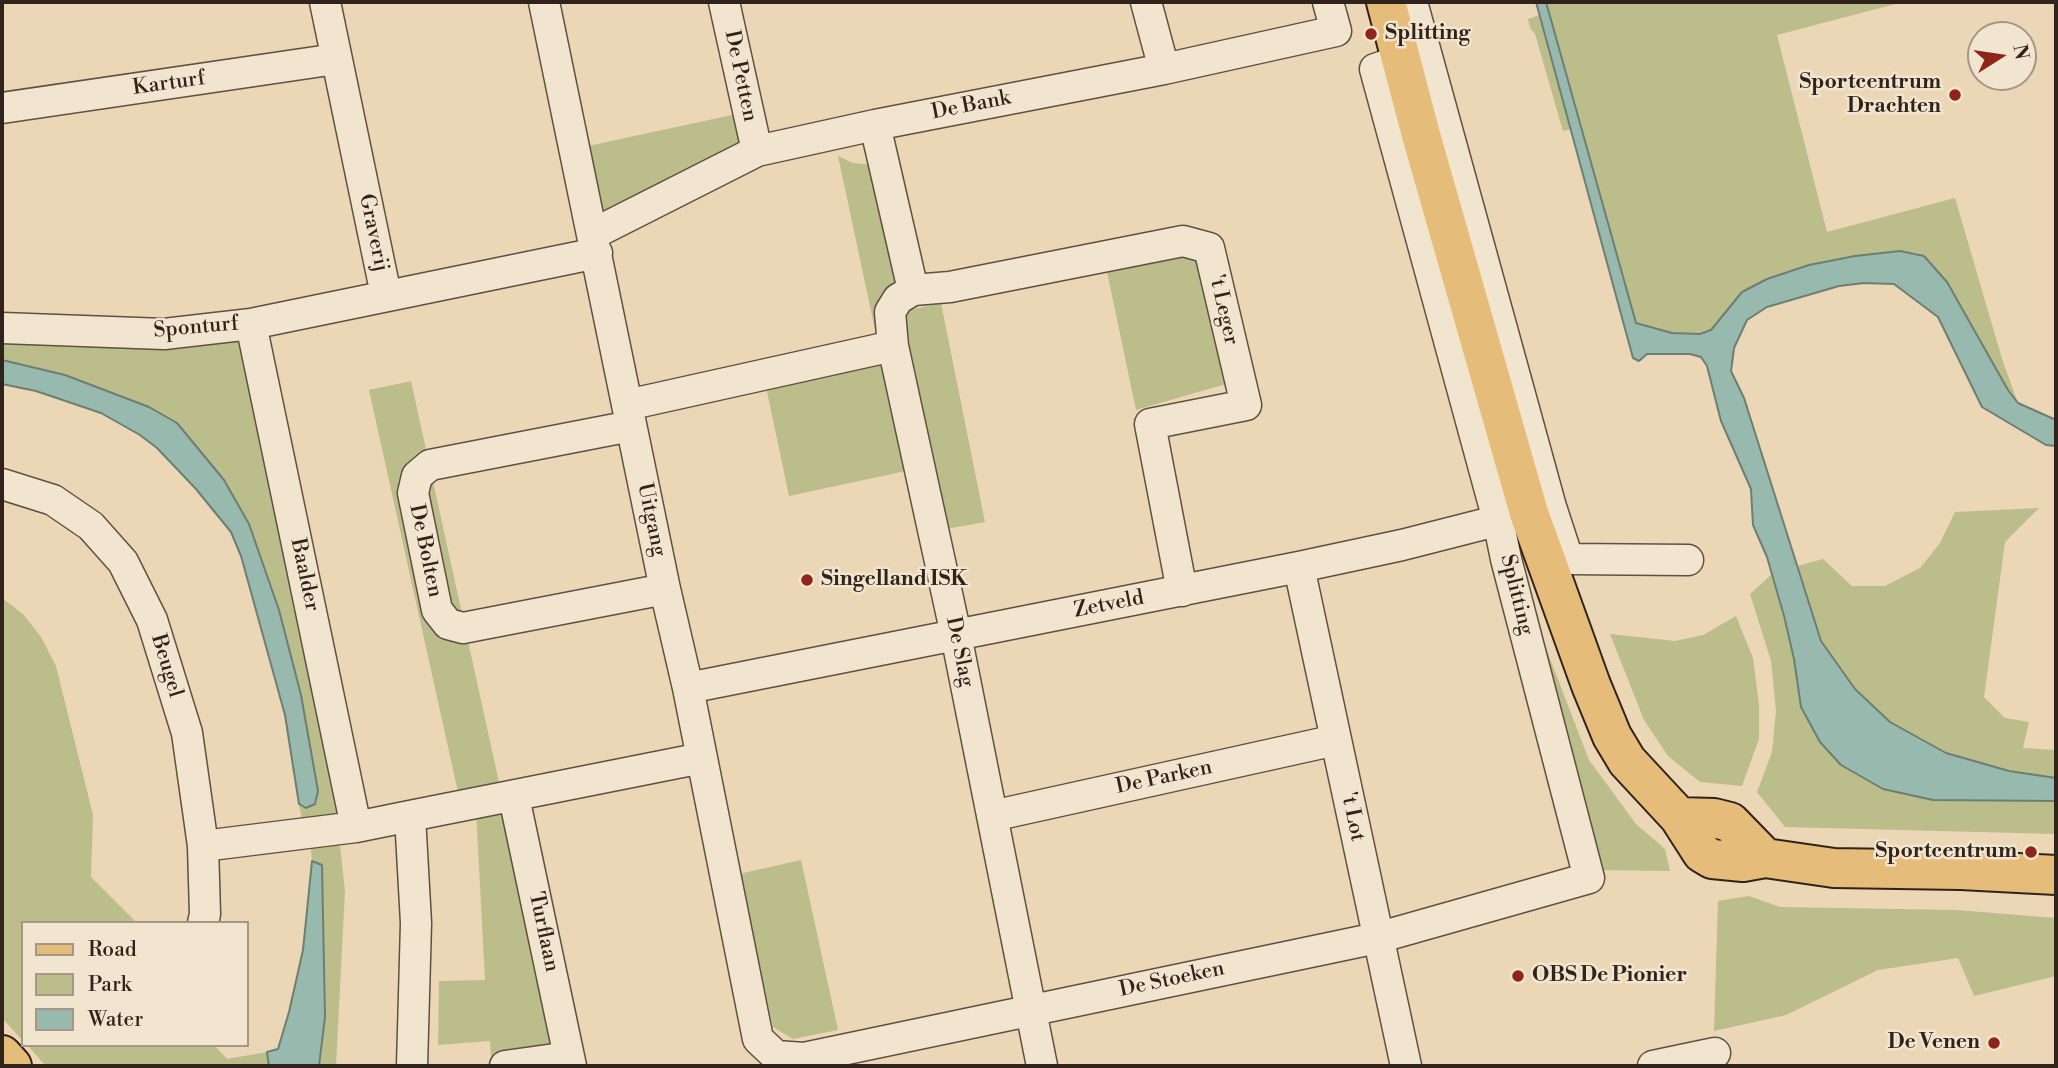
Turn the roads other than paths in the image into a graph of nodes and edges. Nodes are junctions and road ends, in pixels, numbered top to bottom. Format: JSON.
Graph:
{"nodes":[{"id":1,"x":325,"y":2,"type":"edge"},
{"id":2,"x":544,"y":2,"type":"edge"},
{"id":3,"x":724,"y":2,"type":"edge"},
{"id":4,"x":1146,"y":2,"type":"edge"},
{"id":5,"x":1328,"y":2,"type":"edge"},
{"id":6,"x":1386,"y":2,"type":"edge"},
{"id":7,"x":1412,"y":2,"type":"edge"},
{"id":8,"x":337,"y":60,"type":"junction"},
{"id":9,"x":1164,"y":69,"type":"junction"},
{"id":10,"x":2,"y":108,"type":"edge"},
{"id":11,"x":875,"y":125,"type":"junction"},
{"id":12,"x":757,"y":151,"type":"junction"},
{"id":13,"x":595,"y":244,"type":"junction"},
{"id":14,"x":913,"y":290,"type":"junction"},
{"id":15,"x":386,"y":295,"type":"junction"},
{"id":16,"x":251,"y":324,"type":"junction"},
{"id":17,"x":2,"y":328,"type":"edge"},
{"id":18,"x":893,"y":346,"type":"junction"},
{"id":19,"x":629,"y":415,"type":"junction"},
{"id":20,"x":2,"y":484,"type":"edge"},
{"id":21,"x":1526,"y":513,"type":"junction"},
{"id":22,"x":1688,"y":560,"type":"dead end"},
{"id":23,"x":1298,"y":567,"type":"junction"},
{"id":24,"x":664,"y":589,"type":"junction"},
{"id":25,"x":1182,"y":591,"type":"junction"},
{"id":26,"x":956,"y":635,"type":"junction"},
{"id":27,"x":688,"y":688,"type":"junction"},
{"id":28,"x":1336,"y":740,"type":"junction"},
{"id":29,"x":702,"y":758,"type":"junction"},
{"id":30,"x":514,"y":797,"type":"junction"},
{"id":31,"x":992,"y":816,"type":"junction"},
{"id":32,"x":410,"y":817,"type":"junction"},
{"id":33,"x":356,"y":827,"type":"junction"},
{"id":34,"x":203,"y":846,"type":"junction"},
{"id":35,"x":2056,"y":875,"type":"edge"},
{"id":36,"x":1589,"y":878,"type":"joint"},
{"id":37,"x":203,"y":921,"type":"edge"},
{"id":38,"x":1377,"y":938,"type":"junction"},
{"id":39,"x":1031,"y":1010,"type":"junction"},
{"id":40,"x":758,"y":1039,"type":"joint"},
{"id":41,"x":1715,"y":1053,"type":"dead end"},
{"id":42,"x":2,"y":1055,"type":"edge"},
{"id":43,"x":570,"y":1062,"type":"edge"},
{"id":44,"x":12,"y":1066,"type":"edge"},
{"id":45,"x":412,"y":1066,"type":"edge"},
{"id":46,"x":505,"y":1066,"type":"edge"},
{"id":47,"x":1042,"y":1066,"type":"edge"},
{"id":48,"x":1406,"y":1066,"type":"edge"},
{"id":49,"x":1653,"y":1066,"type":"edge"}],
"edges":[{"from":1,"to":8,"type":"street","name":"Graverij"},
{"from":2,"to":13,"type":"street","name":"Uitgang"},
{"from":3,"to":12,"type":"street","name":"De Petten"},
{"from":4,"to":9,"type":"street"},
{"from":5,"to":9,"type":"street","name":"De Bank"},
{"from":6,"to":21,"type":"main road","name":"Splitting"},
{"from":7,"to":21,"type":"street","name":"Splitting"},
{"from":8,"to":10,"type":"street","name":"Karturf"},
{"from":8,"to":15,"type":"street","name":"Graverij"},
{"from":9,"to":11,"type":"street","name":"De Bank"},
{"from":11,"to":12,"type":"street","name":"De Bank"},
{"from":11,"to":14,"type":"street"},
{"from":12,"to":13,"type":"street","name":"De Bank"},
{"from":13,"to":15,"type":"street","name":"Graverij"},
{"from":13,"to":19,"type":"street","name":"Uitgang"},
{"from":14,"to":18,"type":"street","name":"De Slag"},
{"from":14,"to":25,"type":"street","name":"'t Leger"},
{"from":15,"to":16,"type":"street","name":"Sponturf"},
{"from":16,"to":17,"type":"street","name":"Sponturf"},
{"from":16,"to":33,"type":"street","name":"Baalder"},
{"from":18,"to":19,"type":"street"},
{"from":18,"to":26,"type":"street","name":"De Slag"},
{"from":19,"to":24,"type":"street","name":"Uitgang"},
{"from":19,"to":24,"type":"street","name":"De Bolten"},
{"from":20,"to":34,"type":"street","name":"Beugel"},
{"from":21,"to":22,"type":"street","name":"Splitting"},
{"from":21,"to":23,"type":"street","name":"Zetveld"},
{"from":21,"to":35,"type":"main road","name":"Splitting"},
{"from":21,"to":36,"type":"street","name":"Splitting"},
{"from":23,"to":25,"type":"street","name":"Zetveld"},
{"from":23,"to":28,"type":"street","name":"'t Lot"},
{"from":24,"to":27,"type":"street","name":"Uitgang"},
{"from":25,"to":26,"type":"street","name":"Zetveld"},
{"from":26,"to":27,"type":"street","name":"Zetveld"},
{"from":26,"to":31,"type":"street","name":"De Slag"},
{"from":27,"to":29,"type":"street","name":"Uitgang"},
{"from":28,"to":31,"type":"street","name":"De Parken"},
{"from":28,"to":38,"type":"street","name":"'t Lot"},
{"from":29,"to":30,"type":"street"},
{"from":29,"to":40,"type":"street","name":"Uitgang"},
{"from":30,"to":32,"type":"street"},
{"from":30,"to":43,"type":"street","name":"Turflaan"},
{"from":31,"to":39,"type":"street","name":"De Slag"},
{"from":32,"to":33,"type":"street"},
{"from":32,"to":45,"type":"street"},
{"from":33,"to":34,"type":"street"},
{"from":34,"to":37,"type":"street","name":"Beugel"},
{"from":36,"to":38,"type":"street","name":"De Stoeken"},
{"from":38,"to":39,"type":"street","name":"De Stoeken"},
{"from":38,"to":48,"type":"street","name":"'t Lot"},
{"from":39,"to":40,"type":"street","name":"De Stoeken"},
{"from":39,"to":47,"type":"street","name":"De Slag"},
{"from":41,"to":49,"type":"street"},
{"from":42,"to":44,"type":"main road"},
{"from":43,"to":46,"type":"street"}]}
